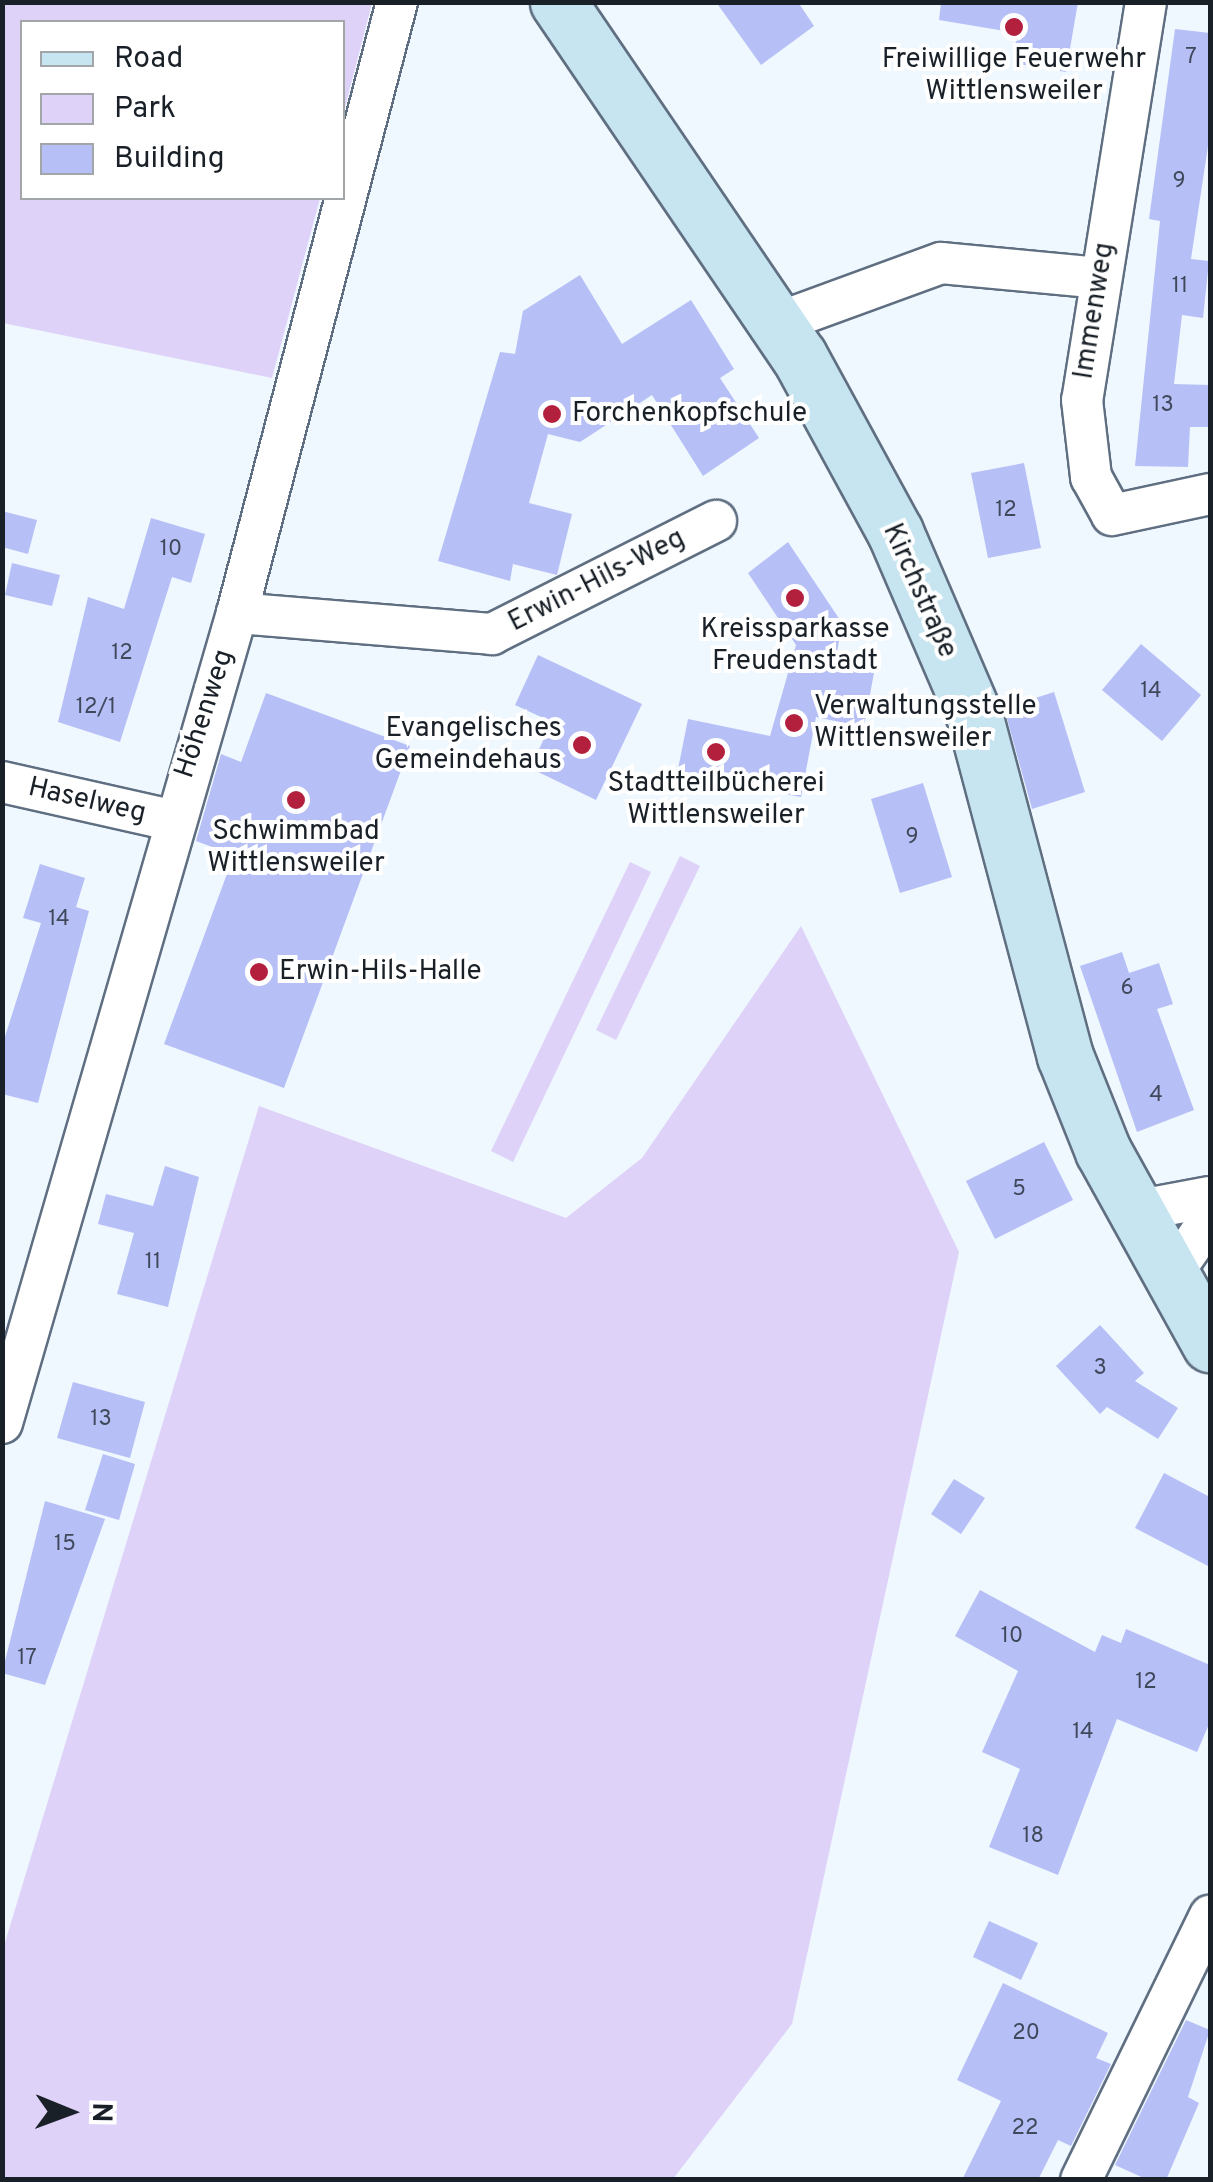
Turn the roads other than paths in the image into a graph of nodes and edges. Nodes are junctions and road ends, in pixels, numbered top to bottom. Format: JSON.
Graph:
{"nodes":[{"id":1,"x":397,"y":2,"type":"edge"},
{"id":2,"x":558,"y":2,"type":"edge"},
{"id":3,"x":1146,"y":2,"type":"edge"},
{"id":4,"x":1100,"y":278,"type":"junction"},
{"id":5,"x":777,"y":323,"type":"junction"},
{"id":6,"x":1210,"y":494,"type":"edge"},
{"id":7,"x":716,"y":521,"type":"dead end"},
{"id":8,"x":237,"y":612,"type":"junction"},
{"id":9,"x":2,"y":782,"type":"edge"},
{"id":10,"x":171,"y":820,"type":"junction"},
{"id":11,"x":1210,"y":1197,"type":"edge"},
{"id":12,"x":1135,"y":1211,"type":"junction"},
{"id":13,"x":1210,"y":1219,"type":"edge"},
{"id":14,"x":1170,"y":1276,"type":"junction"},
{"id":15,"x":1210,"y":1344,"type":"edge"},
{"id":16,"x":2,"y":1423,"type":"edge"},
{"id":17,"x":1210,"y":1916,"type":"edge"},
{"id":18,"x":1081,"y":2180,"type":"edge"}],
"edges":[{"from":1,"to":8,"type":"street","name":"Höhenweg"},
{"from":2,"to":5,"type":"street","name":"Kirchstraße"},
{"from":3,"to":4,"type":"street","name":"Immenweg"},
{"from":4,"to":5,"type":"street"},
{"from":4,"to":6,"type":"street","name":"Immenweg"},
{"from":5,"to":12,"type":"street","name":"Kirchstraße"},
{"from":7,"to":8,"type":"street","name":"Erwin-Hils-Weg"},
{"from":8,"to":10,"type":"street","name":"Höhenweg"},
{"from":9,"to":10,"type":"street","name":"Haselweg"},
{"from":10,"to":16,"type":"street","name":"Höhenweg"},
{"from":11,"to":12,"type":"street"},
{"from":12,"to":14,"type":"street","name":"Kirchstraße"},
{"from":13,"to":14,"type":"street"},
{"from":14,"to":15,"type":"street","name":"Kirchstraße"},
{"from":17,"to":18,"type":"street"}]}
